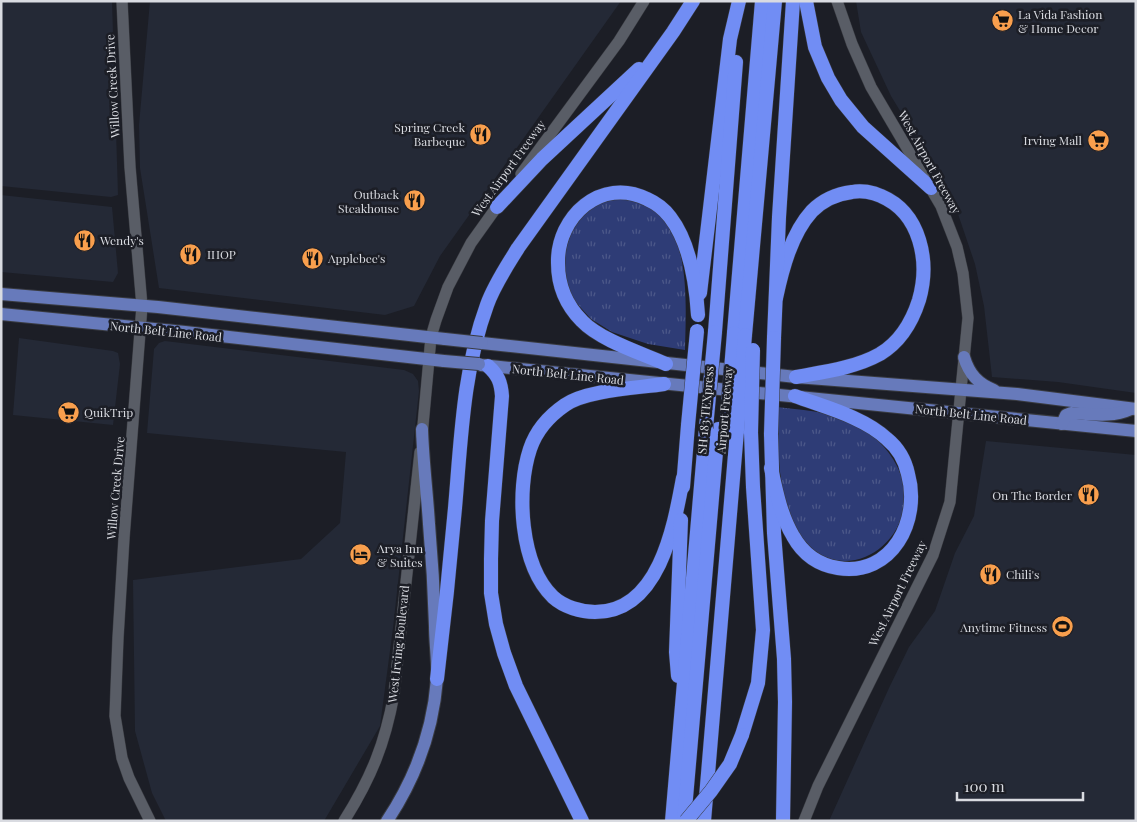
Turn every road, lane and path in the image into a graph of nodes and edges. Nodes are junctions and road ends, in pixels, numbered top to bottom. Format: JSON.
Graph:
{"nodes":[{"id":1,"x":122,"y":1,"type":"edge"},
{"id":2,"x":644,"y":1,"type":"edge"},
{"id":3,"x":693,"y":1,"type":"edge"},
{"id":4,"x":740,"y":1,"type":"edge"},
{"id":5,"x":755,"y":1,"type":"edge"},
{"id":6,"x":762,"y":1,"type":"edge"},
{"id":7,"x":775,"y":1,"type":"edge"},
{"id":8,"x":793,"y":1,"type":"edge"},
{"id":9,"x":806,"y":1,"type":"edge"},
{"id":10,"x":837,"y":1,"type":"edge"},
{"id":11,"x":673,"y":32,"type":"junction"},
{"id":12,"x":931,"y":188,"type":"junction"},
{"id":13,"x":497,"y":207,"type":"junction"},
{"id":14,"x":1,"y":294,"type":"edge"},
{"id":15,"x":776,"y":298,"type":"junction"},
{"id":16,"x":142,"y":306,"type":"junction"},
{"id":17,"x":1,"y":314,"type":"edge"},
{"id":18,"x":698,"y":315,"type":"junction"},
{"id":19,"x":142,"y":328,"type":"junction"},
{"id":20,"x":735,"y":334,"type":"junction"},
{"id":21,"x":430,"y":337,"type":"junction"},
{"id":22,"x":964,"y":357,"type":"junction"},
{"id":23,"x":429,"y":359,"type":"junction"},
{"id":24,"x":666,"y":364,"type":"junction"},
{"id":25,"x":483,"y":365,"type":"junction"},
{"id":26,"x":796,"y":377,"type":"junction"},
{"id":27,"x":664,"y":384,"type":"junction"},
{"id":28,"x":961,"y":391,"type":"junction"},
{"id":29,"x":1001,"y":393,"type":"junction"},
{"id":30,"x":795,"y":396,"type":"junction"},
{"id":31,"x":1134,"y":409,"type":"edge"},
{"id":32,"x":959,"y":412,"type":"junction"},
{"id":33,"x":1062,"y":424,"type":"junction"},
{"id":34,"x":422,"y":429,"type":"junction"},
{"id":35,"x":728,"y":430,"type":"junction"},
{"id":36,"x":1136,"y":432,"type":"edge"},
{"id":37,"x":771,"y":468,"type":"junction"},
{"id":38,"x":683,"y":478,"type":"junction"},
{"id":39,"x":437,"y":679,"type":"junction"},
{"id":40,"x":682,"y":717,"type":"junction"},
{"id":41,"x":150,"y":821,"type":"edge"},
{"id":42,"x":344,"y":821,"type":"edge"},
{"id":43,"x":387,"y":821,"type":"edge"},
{"id":44,"x":582,"y":821,"type":"edge"},
{"id":45,"x":672,"y":821,"type":"edge"},
{"id":46,"x":685,"y":821,"type":"edge"},
{"id":47,"x":693,"y":821,"type":"edge"},
{"id":48,"x":704,"y":821,"type":"edge"},
{"id":49,"x":783,"y":821,"type":"edge"},
{"id":50,"x":804,"y":821,"type":"edge"}],
"edges":[{"from":1,"to":16,"type":"main road","name":"Willow Creek Drive"},
{"from":2,"to":13,"type":"main road","name":"West Airport Freeway"},
{"from":3,"to":11,"type":"highway"},
{"from":4,"to":18,"type":"highway"},
{"from":4,"to":20,"type":"highway","name":"Airport Freeway"},
{"from":5,"to":20,"type":"highway","name":"SH 183 TEXpress"},
{"from":6,"to":20,"type":"highway","name":"SH 183 TEXpress"},
{"from":7,"to":20,"type":"highway","name":"Airport Freeway"},
{"from":8,"to":15,"type":"highway"},
{"from":9,"to":12,"type":"highway"},
{"from":10,"to":12,"type":"main road","name":"West Airport Freeway"},
{"from":11,"to":13,"type":"highway"},
{"from":11,"to":39,"type":"highway"},
{"from":12,"to":22,"type":"main road","name":"West Airport Freeway"},
{"from":13,"to":21,"type":"main road","name":"West Airport Freeway"},
{"from":14,"to":16,"type":"main road","name":"North Belt Line Road"},
{"from":15,"to":26,"type":"highway"},
{"from":15,"to":37,"type":"highway","bridge":true},
{"from":16,"to":19,"type":"main road","name":"Willow Creek Drive"},
{"from":16,"to":21,"type":"main road","name":"North Belt Line Road"},
{"from":17,"to":19,"type":"main road","name":"North Belt Line Road"},
{"from":18,"to":24,"type":"highway"},
{"from":18,"to":38,"type":"highway","bridge":true},
{"from":19,"to":23,"type":"main road","name":"North Belt Line Road"},
{"from":19,"to":41,"type":"main road","name":"Willow Creek Drive"},
{"from":20,"to":35,"type":"highway","bridge":true},
{"from":20,"to":35,"type":"highway","name":"Airport Freeway","bridge":true},
{"from":20,"to":35,"type":"highway","name":"SH 183 TEXpress","bridge":true},
{"from":21,"to":23,"type":"main road","name":"West Irving Boulevard"},
{"from":21,"to":24,"type":"main road","name":"North Belt Line Road","bridge":true},
{"from":22,"to":28,"type":"main road","name":"West Airport Freeway"},
{"from":22,"to":29,"type":"main road"},
{"from":23,"to":25,"type":"main road","name":"North Belt Line Road","bridge":true},
{"from":23,"to":34,"type":"main road","name":"West Irving Boulevard"},
{"from":24,"to":26,"type":"main road","name":"North Belt Line Road"},
{"from":25,"to":27,"type":"main road","name":"North Belt Line Road"},
{"from":25,"to":44,"type":"highway"},
{"from":26,"to":28,"type":"main road","name":"North Belt Line Road"},
{"from":27,"to":30,"type":"main road","name":"North Belt Line Road"},
{"from":27,"to":38,"type":"highway"},
{"from":28,"to":29,"type":"main road","name":"North Belt Line Road"},
{"from":28,"to":32,"type":"main road","name":"West Airport Freeway"},
{"from":29,"to":31,"type":"main road","name":"North Belt Line Road"},
{"from":30,"to":32,"type":"main road","name":"North Belt Line Road"},
{"from":30,"to":37,"type":"highway"},
{"from":31,"to":33,"type":"main road"},
{"from":32,"to":33,"type":"main road","name":"North Belt Line Road"},
{"from":32,"to":50,"type":"main road","name":"West Airport Freeway"},
{"from":33,"to":36,"type":"main road","name":"North Belt Line Road"},
{"from":34,"to":39,"type":"main road"},
{"from":34,"to":42,"type":"main road","name":"West Irving Boulevard"},
{"from":35,"to":40,"type":"highway","name":"Airport Freeway"},
{"from":35,"to":46,"type":"highway","name":"SH 183 TEXpress"},
{"from":35,"to":46,"type":"highway","bridge":true},
{"from":35,"to":47,"type":"highway","name":"SH 183 TEXpress"},
{"from":35,"to":48,"type":"highway","name":"Airport Freeway"},
{"from":37,"to":49,"type":"highway"},
{"from":38,"to":40,"type":"highway"},
{"from":39,"to":43,"type":"main road"},
{"from":40,"to":45,"type":"highway","name":"Airport Freeway"}]}
